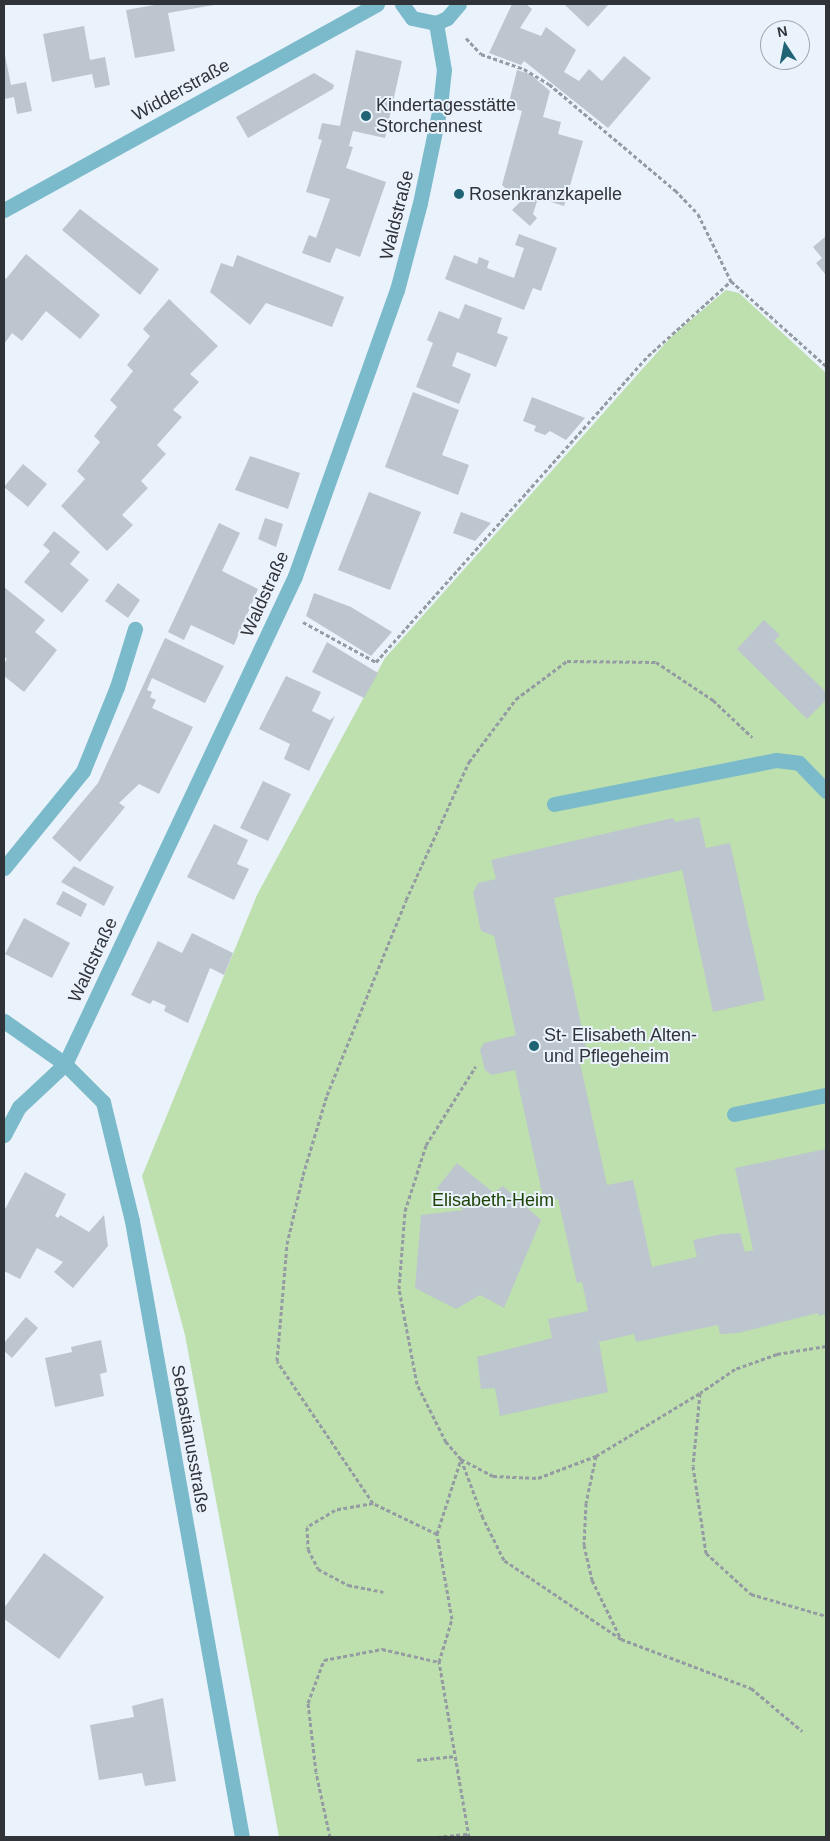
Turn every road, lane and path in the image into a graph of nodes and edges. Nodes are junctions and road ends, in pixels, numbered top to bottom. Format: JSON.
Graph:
{"nodes":[{"id":1,"x":377,"y":4,"type":"edge"},
{"id":2,"x":402,"y":4,"type":"edge"},
{"id":3,"x":459,"y":4,"type":"edge"},
{"id":4,"x":441,"y":20,"type":"junction"},
{"id":5,"x":4,"y":210,"type":"edge"},
{"id":6,"x":731,"y":281,"type":"junction"},
{"id":7,"x":826,"y":366,"type":"edge"},
{"id":8,"x":279,"y":610,"type":"junction"},
{"id":9,"x":135,"y":629,"type":"dead end"},
{"id":10,"x":776,"y":760,"type":"junction"},
{"id":11,"x":826,"y":791,"type":"edge"},
{"id":12,"x":554,"y":804,"type":"dead end"},
{"id":13,"x":4,"y":868,"type":"edge"},
{"id":14,"x":4,"y":1021,"type":"edge"},
{"id":15,"x":65,"y":1064,"type":"junction"},
{"id":16,"x":476,"y":1066,"type":"dead end"},
{"id":17,"x":826,"y":1095,"type":"edge"},
{"id":18,"x":734,"y":1114,"type":"dead end"},
{"id":19,"x":4,"y":1135,"type":"edge"},
{"id":20,"x":826,"y":1346,"type":"edge"},
{"id":21,"x":700,"y":1393,"type":"junction"},
{"id":22,"x":596,"y":1456,"type":"junction"},
{"id":23,"x":461,"y":1459,"type":"junction"},
{"id":24,"x":373,"y":1503,"type":"junction"},
{"id":25,"x":437,"y":1534,"type":"junction"},
{"id":26,"x":383,"y":1592,"type":"dead end"},
{"id":27,"x":826,"y":1616,"type":"edge"},
{"id":28,"x":621,"y":1639,"type":"junction"},
{"id":29,"x":439,"y":1662,"type":"junction"},
{"id":30,"x":802,"y":1731,"type":"dead end"},
{"id":31,"x":456,"y":1756,"type":"junction"},
{"id":32,"x":417,"y":1760,"type":"dead end"},
{"id":33,"x":469,"y":1835,"type":"edge"},
{"id":34,"x":242,"y":1837,"type":"edge"},
{"id":35,"x":330,"y":1837,"type":"edge"},
{"id":36,"x":437,"y":1837,"type":"edge"}],
"edges":[{"from":1,"to":5,"type":"street","name":"Widderstraße"},
{"from":2,"to":4,"type":"street"},
{"from":3,"to":4,"type":"street"},
{"from":4,"to":6,"type":"path"},
{"from":4,"to":8,"type":"street","name":"Waldstraße"},
{"from":6,"to":7,"type":"path"},
{"from":6,"to":8,"type":"path"},
{"from":8,"to":15,"type":"street","name":"Waldstraße"},
{"from":9,"to":13,"type":"street"},
{"from":10,"to":11,"type":"street"},
{"from":10,"to":12,"type":"street"},
{"from":10,"to":24,"type":"path"},
{"from":14,"to":15,"type":"street","name":"Sebastianusstraße"},
{"from":15,"to":19,"type":"street","name":"Waldstraße"},
{"from":15,"to":34,"type":"street","name":"Sebastianusstraße"},
{"from":16,"to":23,"type":"path"},
{"from":17,"to":18,"type":"street"},
{"from":20,"to":21,"type":"path"},
{"from":21,"to":22,"type":"path"},
{"from":21,"to":27,"type":"path"},
{"from":22,"to":23,"type":"path"},
{"from":22,"to":28,"type":"path"},
{"from":23,"to":25,"type":"path"},
{"from":23,"to":28,"type":"path"},
{"from":24,"to":25,"type":"path"},
{"from":24,"to":26,"type":"path"},
{"from":25,"to":29,"type":"path"},
{"from":28,"to":30,"type":"path"},
{"from":29,"to":31,"type":"path"},
{"from":29,"to":35,"type":"path"},
{"from":31,"to":32,"type":"path"},
{"from":31,"to":33,"type":"path"},
{"from":33,"to":36,"type":"path"}]}
